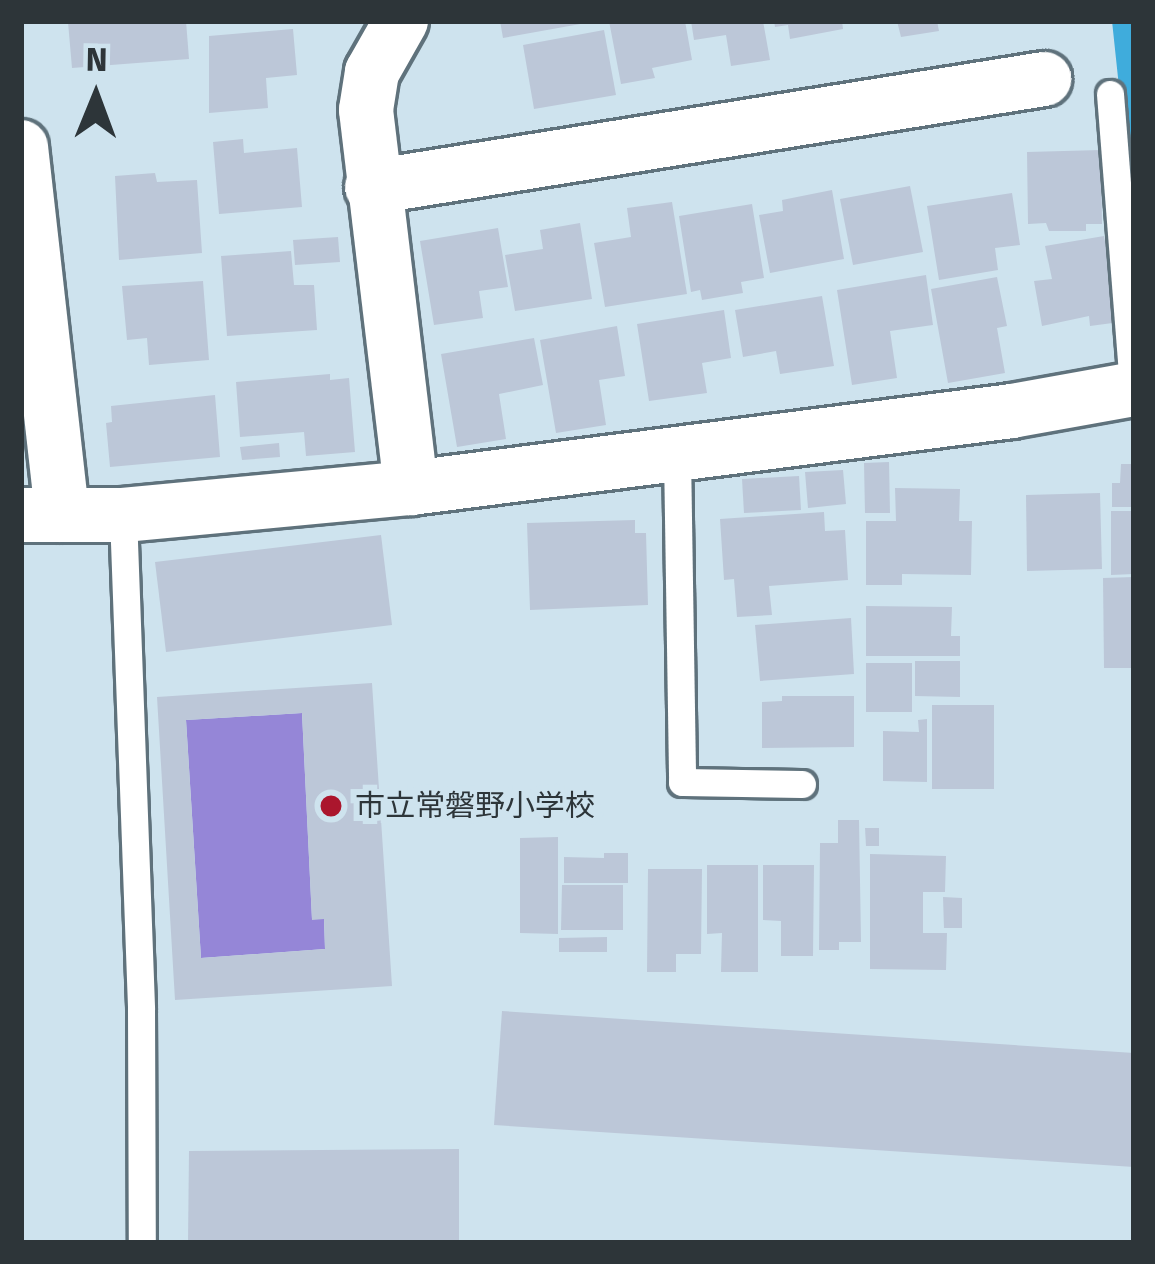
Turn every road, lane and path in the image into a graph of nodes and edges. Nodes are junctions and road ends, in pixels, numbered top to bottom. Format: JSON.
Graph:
{"nodes":[{"id":1,"x":400,"y":21,"type":"edge"},
{"id":2,"x":1044,"y":79,"type":"dead end"},
{"id":3,"x":1110,"y":94,"type":"dead end"},
{"id":4,"x":21,"y":146,"type":"edge"},
{"id":5,"x":372,"y":187,"type":"junction"},
{"id":6,"x":1134,"y":389,"type":"edge"},
{"id":7,"x":677,"y":454,"type":"junction"},
{"id":8,"x":411,"y":488,"type":"junction"},
{"id":9,"x":41,"y":514,"type":"edge"},
{"id":10,"x":123,"y":514,"type":"junction"},
{"id":11,"x":802,"y":784,"type":"dead end"},
{"id":12,"x":142,"y":1243,"type":"edge"}],
"edges":[{"from":1,"to":5,"type":"street"},
{"from":2,"to":5,"type":"street"},
{"from":3,"to":6,"type":"lane"},
{"from":4,"to":9,"type":"street"},
{"from":5,"to":8,"type":"street"},
{"from":6,"to":7,"type":"street"},
{"from":7,"to":8,"type":"street"},
{"from":7,"to":11,"type":"lane"},
{"from":8,"to":10,"type":"street"},
{"from":9,"to":10,"type":"street"},
{"from":10,"to":12,"type":"lane"}]}
